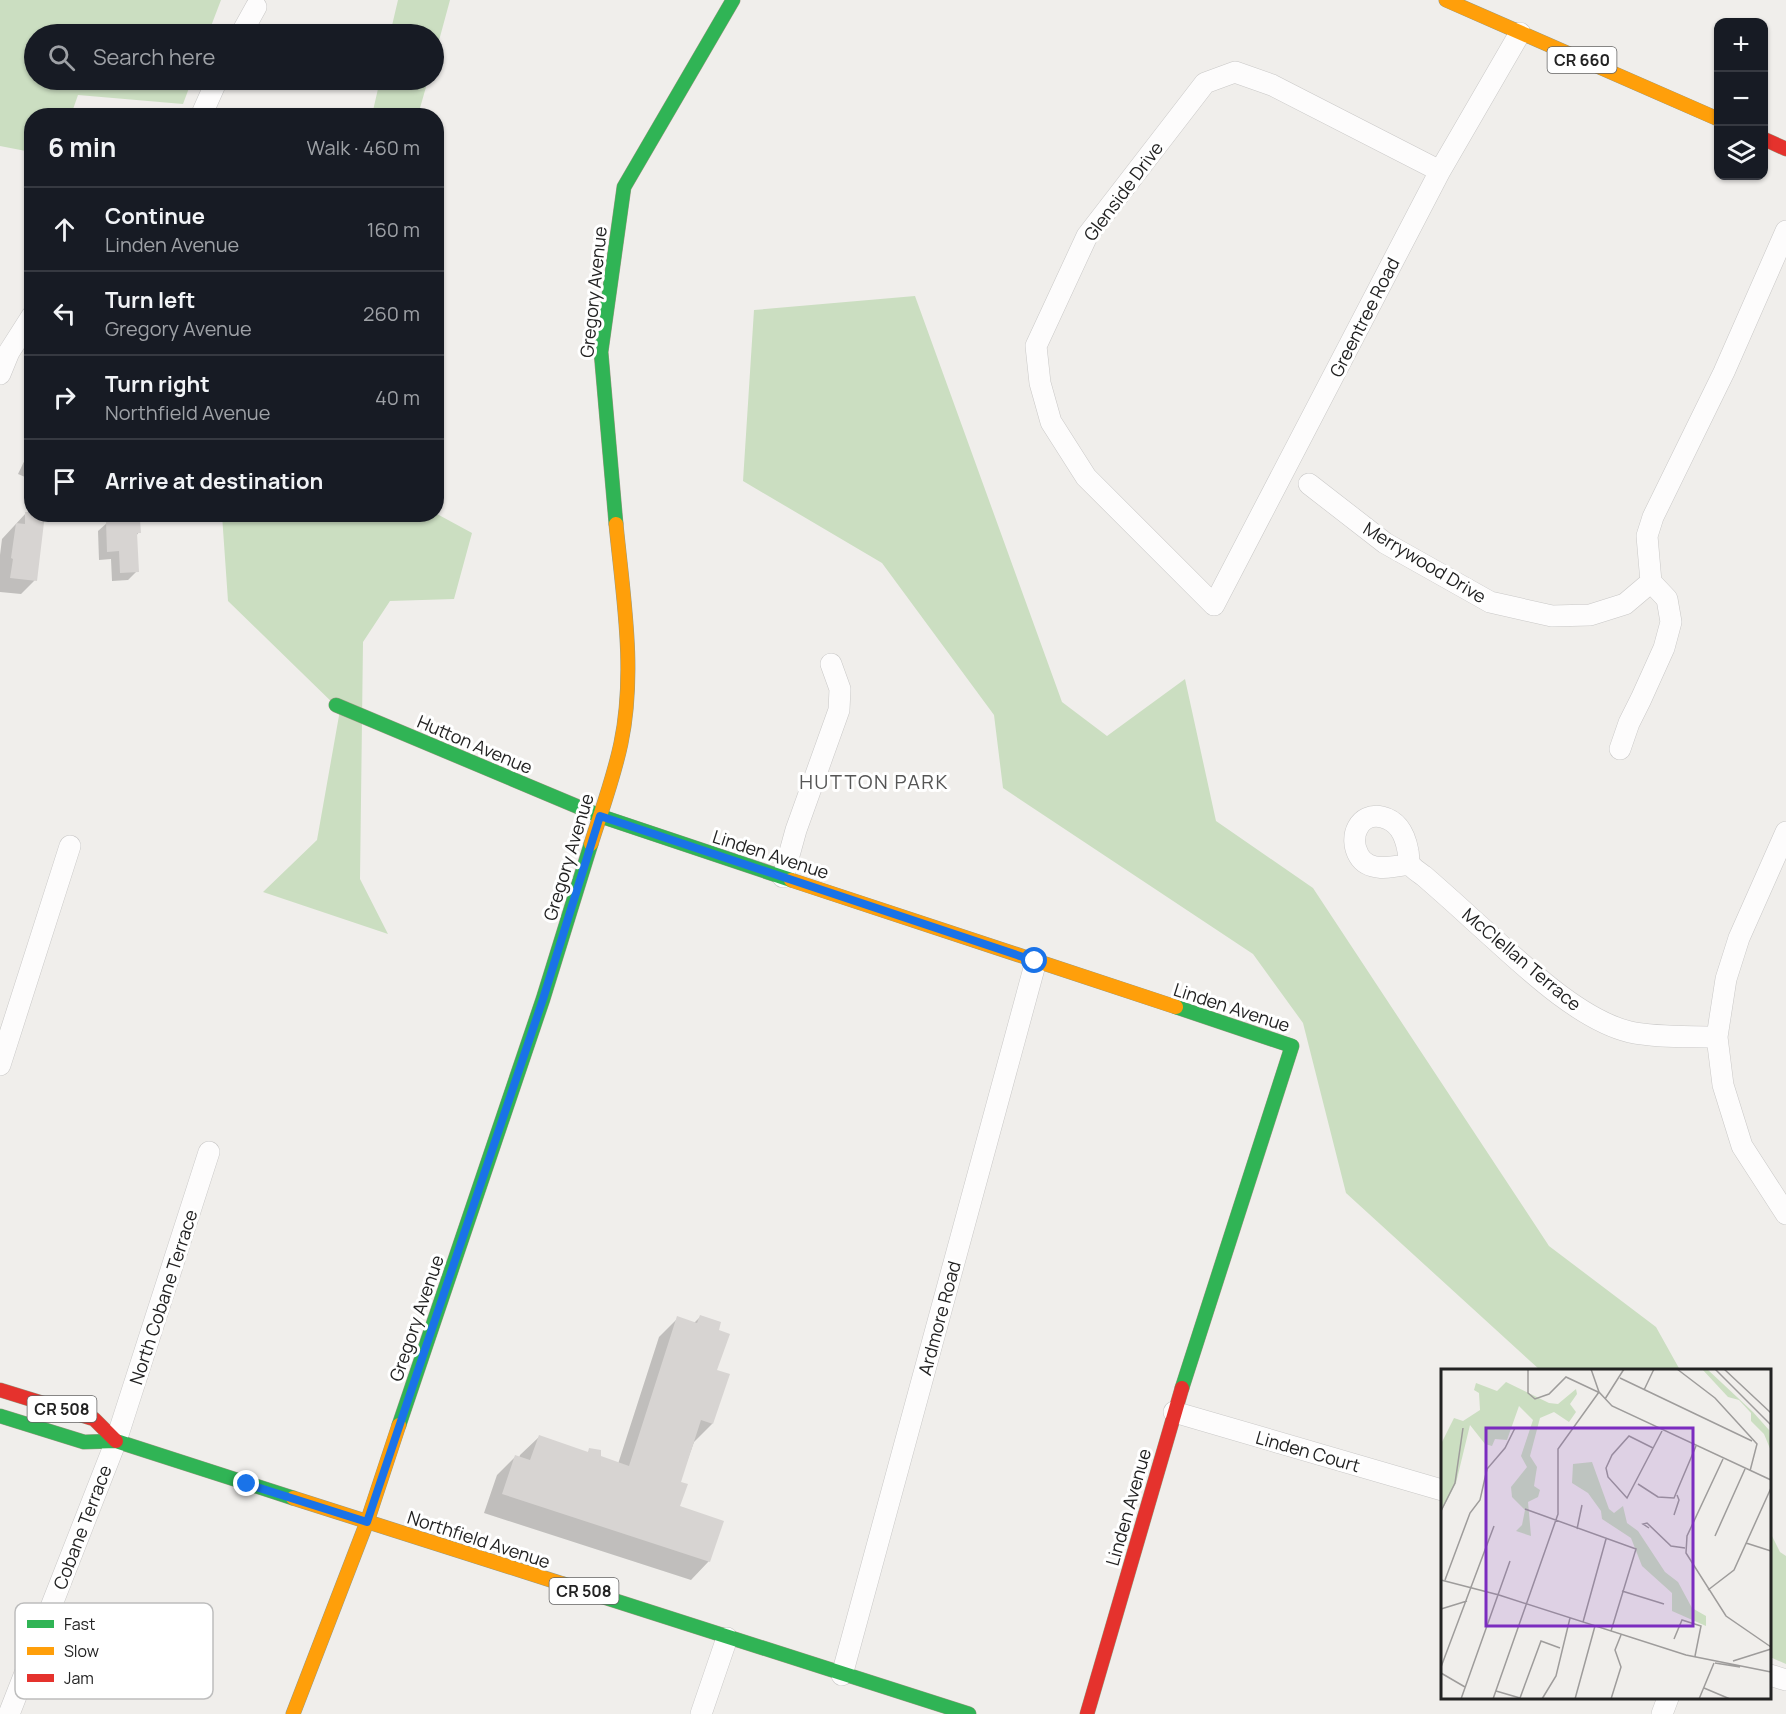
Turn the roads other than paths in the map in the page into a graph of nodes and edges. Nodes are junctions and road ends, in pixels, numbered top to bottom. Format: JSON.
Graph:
{"nodes":[{"id":1,"x":733,"y":0,"type":"edge"},
{"id":2,"x":1446,"y":0,"type":"edge"},
{"id":3,"x":256,"y":7,"type":"dead end"},
{"id":4,"x":247,"y":24,"type":"edge"},
{"id":5,"x":1520,"y":33,"type":"junction"},
{"id":6,"x":213,"y":90,"type":"edge"},
{"id":7,"x":205,"y":108,"type":"edge"},
{"id":8,"x":1714,"y":117,"type":"edge"},
{"id":9,"x":1768,"y":141,"type":"edge"},
{"id":10,"x":1786,"y":149,"type":"edge"},
{"id":11,"x":1440,"y":171,"type":"junction"},
{"id":12,"x":1786,"y":231,"type":"edge"},
{"id":13,"x":24,"y":329,"type":"edge"},
{"id":14,"x":0,"y":374,"type":"edge"},
{"id":15,"x":1309,"y":484,"type":"dead end"},
{"id":16,"x":1651,"y":582,"type":"junction"},
{"id":17,"x":1214,"y":605,"type":"joint"},
{"id":18,"x":831,"y":664,"type":"dead end"},
{"id":19,"x":336,"y":705,"type":"dead end"},
{"id":20,"x":1620,"y":749,"type":"dead end"},
{"id":21,"x":600,"y":816,"type":"junction"},
{"id":22,"x":1786,"y":832,"type":"edge"},
{"id":23,"x":70,"y":846,"type":"dead end"},
{"id":24,"x":1410,"y":864,"type":"dead end"},
{"id":25,"x":783,"y":877,"type":"junction"},
{"id":26,"x":1035,"y":961,"type":"junction"},
{"id":27,"x":1717,"y":1037,"type":"junction"},
{"id":28,"x":0,"y":1065,"type":"edge"},
{"id":29,"x":209,"y":1152,"type":"dead end"},
{"id":30,"x":1786,"y":1214,"type":"edge"},
{"id":31,"x":0,"y":1390,"type":"edge"},
{"id":32,"x":1174,"y":1412,"type":"junction"},
{"id":33,"x":0,"y":1416,"type":"edge"},
{"id":34,"x":116,"y":1442,"type":"junction"},
{"id":35,"x":1441,"y":1489,"type":"edge"},
{"id":36,"x":367,"y":1522,"type":"junction"},
{"id":37,"x":53,"y":1603,"type":"edge"},
{"id":38,"x":726,"y":1638,"type":"junction"},
{"id":39,"x":842,"y":1675,"type":"junction"},
{"id":40,"x":1771,"y":1675,"type":"edge"},
{"id":41,"x":1786,"y":1680,"type":"edge"},
{"id":42,"x":15,"y":1699,"type":"edge"},
{"id":43,"x":1668,"y":1699,"type":"edge"},
{"id":44,"x":946,"y":1711,"type":"edge"},
{"id":45,"x":9,"y":1714,"type":"edge"},
{"id":46,"x":293,"y":1714,"type":"edge"},
{"id":47,"x":701,"y":1714,"type":"edge"},
{"id":48,"x":969,"y":1714,"type":"edge"},
{"id":49,"x":1087,"y":1714,"type":"edge"},
{"id":50,"x":1662,"y":1714,"type":"edge"}],
"edges":[{"from":1,"to":21,"type":"main road","name":"Gregory Avenue"},
{"from":2,"to":5,"type":"main road","number":"CR 660"},
{"from":3,"to":4,"type":"street"},
{"from":5,"to":8,"type":"main road","number":"CR 660"},
{"from":5,"to":11,"type":"street","name":"Greentree Road"},
{"from":6,"to":7,"type":"street"},
{"from":9,"to":10,"type":"main road"},
{"from":11,"to":17,"type":"street","name":"Greentree Road"},
{"from":11,"to":17,"type":"street","name":"Glenside Drive"},
{"from":12,"to":16,"type":"street"},
{"from":13,"to":14,"type":"street"},
{"from":15,"to":16,"type":"street","name":"Merrywood Drive"},
{"from":16,"to":20,"type":"street"},
{"from":18,"to":25,"type":"street"},
{"from":19,"to":21,"type":"main road","name":"Hutton Avenue"},
{"from":21,"to":25,"type":"main road","name":"Linden Avenue"},
{"from":21,"to":36,"type":"main road","name":"Gregory Avenue"},
{"from":22,"to":27,"type":"street"},
{"from":23,"to":28,"type":"street"},
{"from":24,"to":27,"type":"street","name":"McClellan Terrace"},
{"from":25,"to":26,"type":"main road","name":"Linden Avenue"},
{"from":26,"to":32,"type":"main road","name":"Linden Avenue"},
{"from":26,"to":39,"type":"street","name":"Ardmore Road"},
{"from":27,"to":30,"type":"street"},
{"from":29,"to":34,"type":"street","name":"North Cobane Terrace"},
{"from":31,"to":34,"type":"main road","name":"Northfield Avenue","number":"CR 508"},
{"from":32,"to":35,"type":"street","name":"Linden Court"},
{"from":32,"to":49,"type":"main road","name":"Linden Avenue"},
{"from":33,"to":34,"type":"main road","name":"Northfield Avenue","number":"CR 508"},
{"from":34,"to":36,"type":"main road","name":"Northfield Avenue","number":"CR 508"},
{"from":34,"to":37,"type":"street","name":"Cobane Terrace"},
{"from":36,"to":38,"type":"main road","name":"Northfield Avenue","number":"CR 508"},
{"from":36,"to":46,"type":"main road","name":"Gregory Avenue"},
{"from":38,"to":39,"type":"main road","name":"Northfield Avenue","number":"CR 508"},
{"from":38,"to":47,"type":"street"},
{"from":39,"to":44,"type":"main road","name":"Northfield Avenue","number":"CR 508"},
{"from":40,"to":41,"type":"street"},
{"from":42,"to":45,"type":"street","name":"Cobane Terrace"},
{"from":43,"to":50,"type":"street"},
{"from":44,"to":48,"type":"main road","name":"Northfield Avenue","number":"CR 508"}]}
